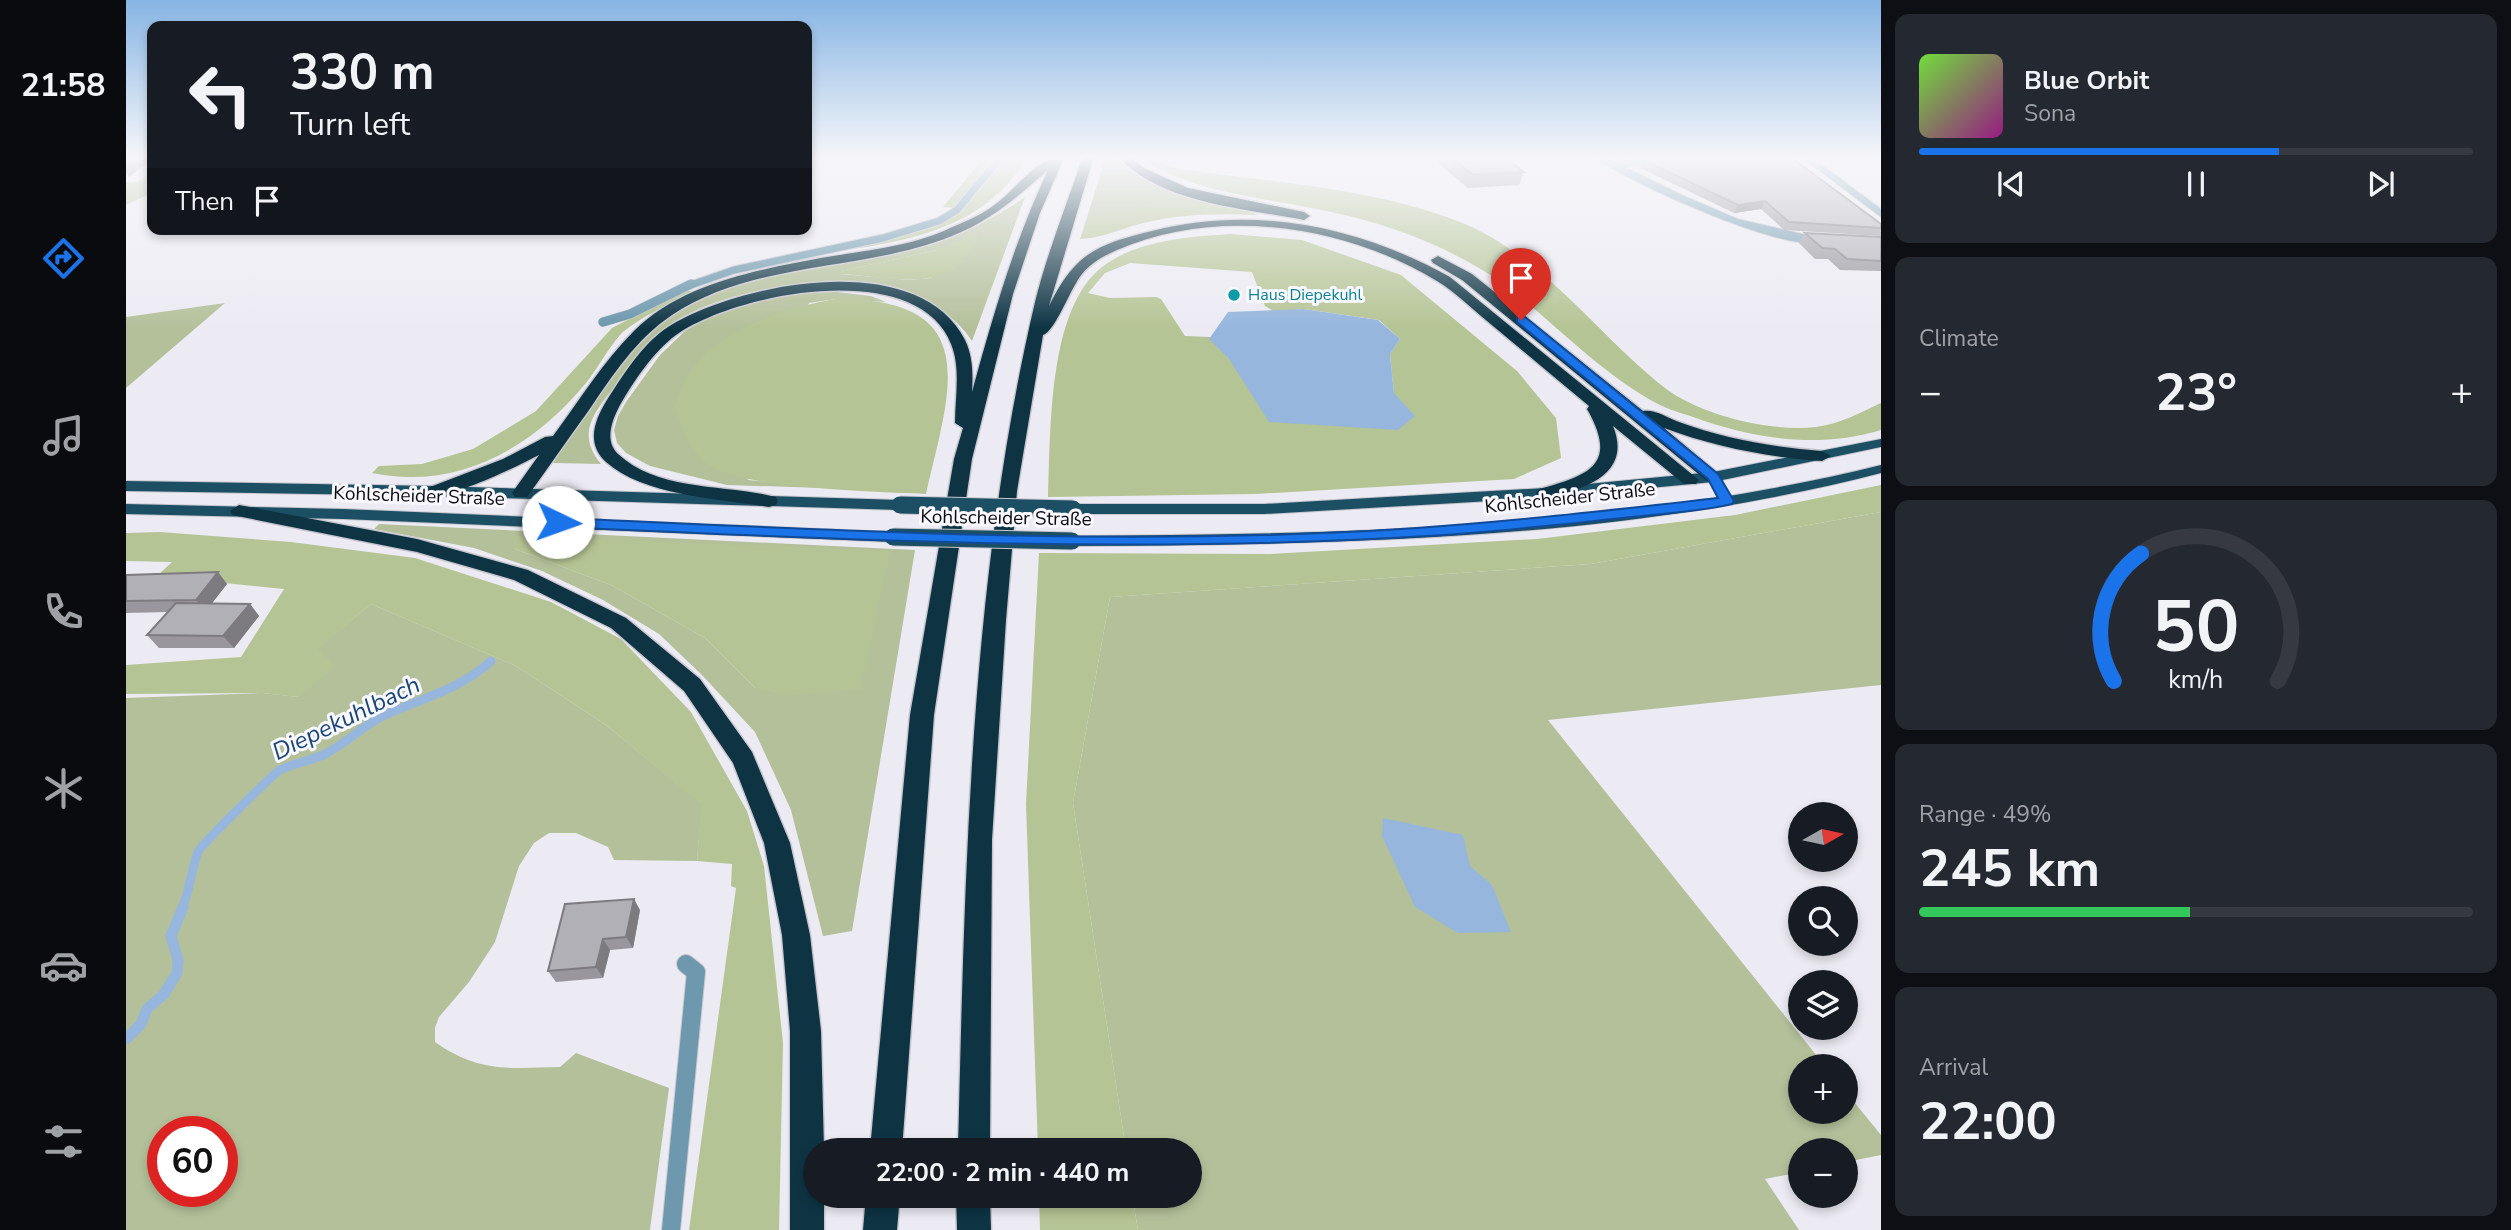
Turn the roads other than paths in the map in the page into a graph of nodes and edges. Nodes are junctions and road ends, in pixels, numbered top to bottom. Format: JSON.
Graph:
{"nodes":[{"id":1,"x":953,"y":213,"type":"edge"},
{"id":2,"x":989,"y":213,"type":"edge"},
{"id":3,"x":1034,"y":213,"type":"edge"},
{"id":4,"x":1070,"y":213,"type":"edge"},
{"id":5,"x":1288,"y":213,"type":"edge"},
{"id":6,"x":1712,"y":213,"type":"edge"},
{"id":7,"x":1833,"y":240,"type":"edge"},
{"id":8,"x":603,"y":322,"type":"dead end"},
{"id":9,"x":1032,"y":351,"type":"junction"},
{"id":10,"x":1585,"y":396,"type":"junction"},
{"id":11,"x":1620,"y":401,"type":"junction"},
{"id":12,"x":558,"y":437,"type":"junction"},
{"id":13,"x":1881,"y":443,"type":"edge"},
{"id":14,"x":1822,"y":456,"type":"junction"},
{"id":15,"x":963,"y":459,"type":"junction"},
{"id":16,"x":1881,"y":469,"type":"edge"},
{"id":17,"x":1713,"y":477,"type":"junction"},
{"id":18,"x":1690,"y":480,"type":"junction"},
{"id":19,"x":126,"y":486,"type":"edge"},
{"id":20,"x":436,"y":491,"type":"junction"},
{"id":21,"x":521,"y":493,"type":"junction"},
{"id":22,"x":1545,"y":493,"type":"junction"},
{"id":23,"x":769,"y":501,"type":"junction"},
{"id":24,"x":1727,"y":501,"type":"junction"},
{"id":25,"x":126,"y":509,"type":"edge"},
{"id":26,"x":239,"y":511,"type":"junction"},
{"id":27,"x":503,"y":520,"type":"junction"},
{"id":28,"x":686,"y":964,"type":"dead end"},
{"id":29,"x":887,"y":1138,"type":"edge"},
{"id":30,"x":974,"y":1138,"type":"edge"},
{"id":31,"x":882,"y":1208,"type":"edge"},
{"id":32,"x":974,"y":1208,"type":"edge"},
{"id":33,"x":671,"y":1230,"type":"edge"},
{"id":34,"x":807,"y":1230,"type":"edge"},
{"id":35,"x":880,"y":1230,"type":"edge"},
{"id":36,"x":974,"y":1230,"type":"edge"}],
"edges":[{"from":1,"to":8,"type":"lane"},
{"from":2,"to":12,"type":"highway"},
{"from":3,"to":15,"type":"highway"},
{"from":4,"to":9,"type":"highway"},
{"from":5,"to":11,"type":"highway"},
{"from":6,"to":7,"type":"street"},
{"from":9,"to":10,"type":"highway"},
{"from":9,"to":30,"type":"highway"},
{"from":10,"to":18,"type":"highway"},
{"from":10,"to":22,"type":"highway"},
{"from":11,"to":14,"type":"highway"},
{"from":11,"to":17,"type":"highway"},
{"from":12,"to":20,"type":"highway"},
{"from":12,"to":21,"type":"highway"},
{"from":13,"to":14,"type":"main road","name":"Kohlscheider Straße"},
{"from":14,"to":17,"type":"main road","name":"Kohlscheider Straße"},
{"from":15,"to":23,"type":"highway"},
{"from":15,"to":29,"type":"highway"},
{"from":16,"to":24,"type":"main road","name":"Kohlscheider Straße"},
{"from":17,"to":18,"type":"main road","name":"Kohlscheider Straße"},
{"from":17,"to":24,"type":"main road"},
{"from":18,"to":22,"type":"main road","name":"Kohlscheider Straße"},
{"from":18,"to":24,"type":"main road"},
{"from":19,"to":20,"type":"main road","name":"Kohlscheider Straße"},
{"from":20,"to":21,"type":"main road","name":"Kohlscheider Straße"},
{"from":21,"to":23,"type":"main road","name":"Kohlscheider Straße"},
{"from":21,"to":27,"type":"main road"},
{"from":22,"to":23,"type":"main road","name":"Kohlscheider Straße","bridge":true},
{"from":24,"to":27,"type":"main road","name":"Kohlscheider Straße","bridge":true},
{"from":25,"to":26,"type":"main road","name":"Kohlscheider Straße"},
{"from":26,"to":27,"type":"main road","name":"Kohlscheider Straße"},
{"from":26,"to":34,"type":"highway"},
{"from":28,"to":33,"type":"lane"},
{"from":31,"to":35,"type":"highway"},
{"from":32,"to":36,"type":"highway"}]}
